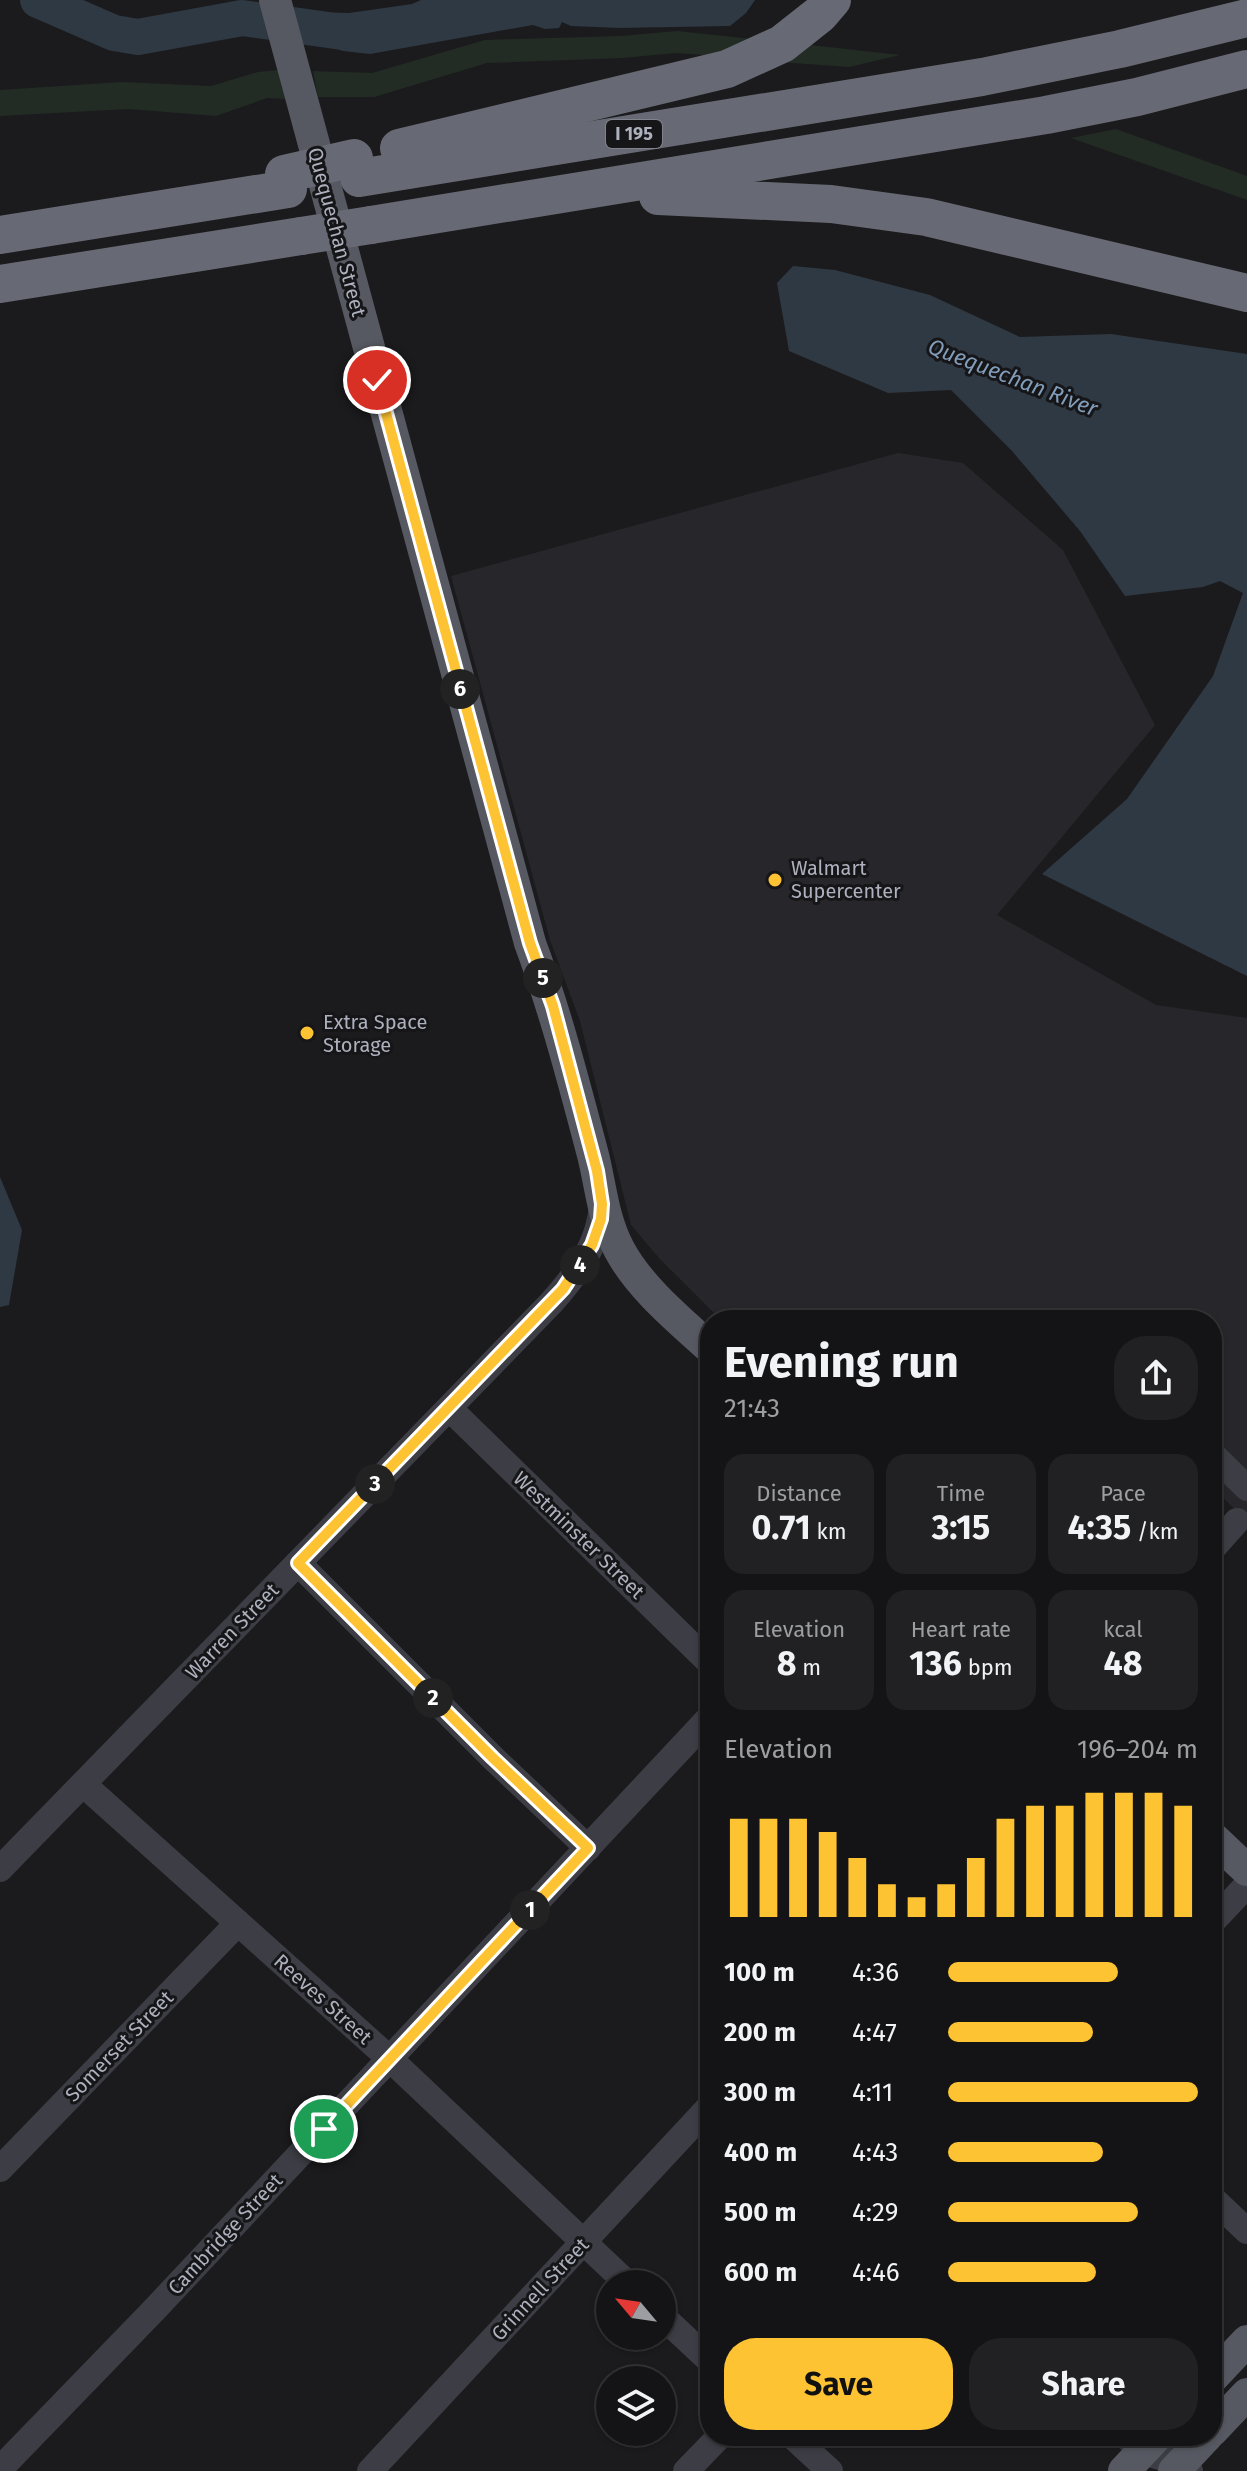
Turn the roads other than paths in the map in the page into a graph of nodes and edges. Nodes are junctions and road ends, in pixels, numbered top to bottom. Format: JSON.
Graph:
{"nodes":[{"id":1,"x":832,"y":0,"type":"edge"},
{"id":2,"x":279,"y":18,"type":"edge"},
{"id":3,"x":1247,"y":18,"type":"edge"},
{"id":4,"x":1247,"y":69,"type":"edge"},
{"id":5,"x":356,"y":168,"type":"junction"},
{"id":6,"x":564,"y":194,"type":"junction"},
{"id":7,"x":0,"y":235,"type":"edge"},
{"id":8,"x":0,"y":284,"type":"edge"},
{"id":9,"x":1247,"y":293,"type":"edge"},
{"id":10,"x":602,"y":1204,"type":"junction"},
{"id":11,"x":700,"y":1338,"type":"edge"},
{"id":12,"x":449,"y":1408,"type":"junction"},
{"id":13,"x":1222,"y":1464,"type":"edge"},
{"id":14,"x":1247,"y":1488,"type":"edge"},
{"id":15,"x":1237,"y":1521,"type":"dead end"},
{"id":16,"x":1222,"y":1538,"type":"edge"},
{"id":17,"x":298,"y":1563,"type":"junction"},
{"id":18,"x":700,"y":1653,"type":"edge"},
{"id":19,"x":700,"y":1728,"type":"edge"},
{"id":20,"x":83,"y":1784,"type":"junction"},
{"id":21,"x":1222,"y":1846,"type":"edge"},
{"id":22,"x":588,"y":1848,"type":"junction"},
{"id":23,"x":0,"y":1869,"type":"edge"},
{"id":24,"x":1247,"y":1870,"type":"edge"},
{"id":25,"x":1247,"y":1885,"type":"edge"},
{"id":26,"x":1222,"y":1911,"type":"edge"},
{"id":27,"x":238,"y":1923,"type":"junction"},
{"id":28,"x":390,"y":2059,"type":"junction"},
{"id":29,"x":700,"y":2117,"type":"edge"},
{"id":30,"x":0,"y":2169,"type":"edge"},
{"id":31,"x":1222,"y":2207,"type":"edge"},
{"id":32,"x":1247,"y":2231,"type":"edge"},
{"id":33,"x":583,"y":2242,"type":"junction"},
{"id":34,"x":613,"y":2270,"type":"edge"},
{"id":35,"x":676,"y":2329,"type":"edge"},
{"id":36,"x":1247,"y":2341,"type":"edge"},
{"id":37,"x":700,"y":2352,"type":"edge"},
{"id":38,"x":1222,"y":2367,"type":"edge"},
{"id":39,"x":1247,"y":2394,"type":"edge"},
{"id":40,"x":1222,"y":2420,"type":"edge"},
{"id":41,"x":710,"y":2446,"type":"edge"},
{"id":42,"x":803,"y":2446,"type":"edge"},
{"id":43,"x":1199,"y":2446,"type":"edge"},
{"id":44,"x":1137,"y":2449,"type":"edge"},
{"id":45,"x":1182,"y":2468,"type":"edge"},
{"id":46,"x":0,"y":2469,"type":"edge"},
{"id":47,"x":370,"y":2471,"type":"edge"},
{"id":48,"x":686,"y":2471,"type":"edge"},
{"id":49,"x":830,"y":2471,"type":"edge"}],
"edges":[{"from":1,"to":5,"type":"highway"},
{"from":2,"to":10,"type":"main road","name":"Quequechan Street"},
{"from":3,"to":5,"type":"highway","number":"I 195"},
{"from":4,"to":6,"type":"highway","number":"I 195"},
{"from":5,"to":7,"type":"highway","number":"I 195"},
{"from":6,"to":8,"type":"highway","number":"I 195","bridge":true},
{"from":6,"to":9,"type":"highway"},
{"from":10,"to":11,"type":"main road","name":"Quequechan Street"},
{"from":10,"to":12,"type":"street","name":"Warren Street"},
{"from":12,"to":17,"type":"street","name":"Warren Street"},
{"from":12,"to":18,"type":"street","name":"Westminster Street"},
{"from":13,"to":14,"type":"street"},
{"from":15,"to":16,"type":"street"},
{"from":17,"to":20,"type":"street","name":"Warren Street"},
{"from":17,"to":22,"type":"street"},
{"from":19,"to":22,"type":"street","name":"Cambridge Street"},
{"from":20,"to":23,"type":"street","name":"Warren Street"},
{"from":20,"to":27,"type":"street","name":"Reeves Street"},
{"from":21,"to":24,"type":"main road"},
{"from":22,"to":28,"type":"street","name":"Cambridge Street"},
{"from":25,"to":26,"type":"street"},
{"from":27,"to":28,"type":"street","name":"Reeves Street"},
{"from":27,"to":30,"type":"street","name":"Somerset Street"},
{"from":28,"to":33,"type":"street","name":"Reeves Street"},
{"from":28,"to":46,"type":"street","name":"Cambridge Street"},
{"from":29,"to":33,"type":"street","name":"Grinnell Street"},
{"from":31,"to":32,"type":"street"},
{"from":33,"to":34,"type":"street","name":"Reeves Street"},
{"from":33,"to":47,"type":"street","name":"Grinnell Street"},
{"from":35,"to":37,"type":"street"},
{"from":36,"to":38,"type":"main road"},
{"from":39,"to":40,"type":"main road"},
{"from":41,"to":48,"type":"street"},
{"from":42,"to":49,"type":"street"},
{"from":43,"to":45,"type":"main road"},
{"from":44,"to":45,"type":"street"}]}
